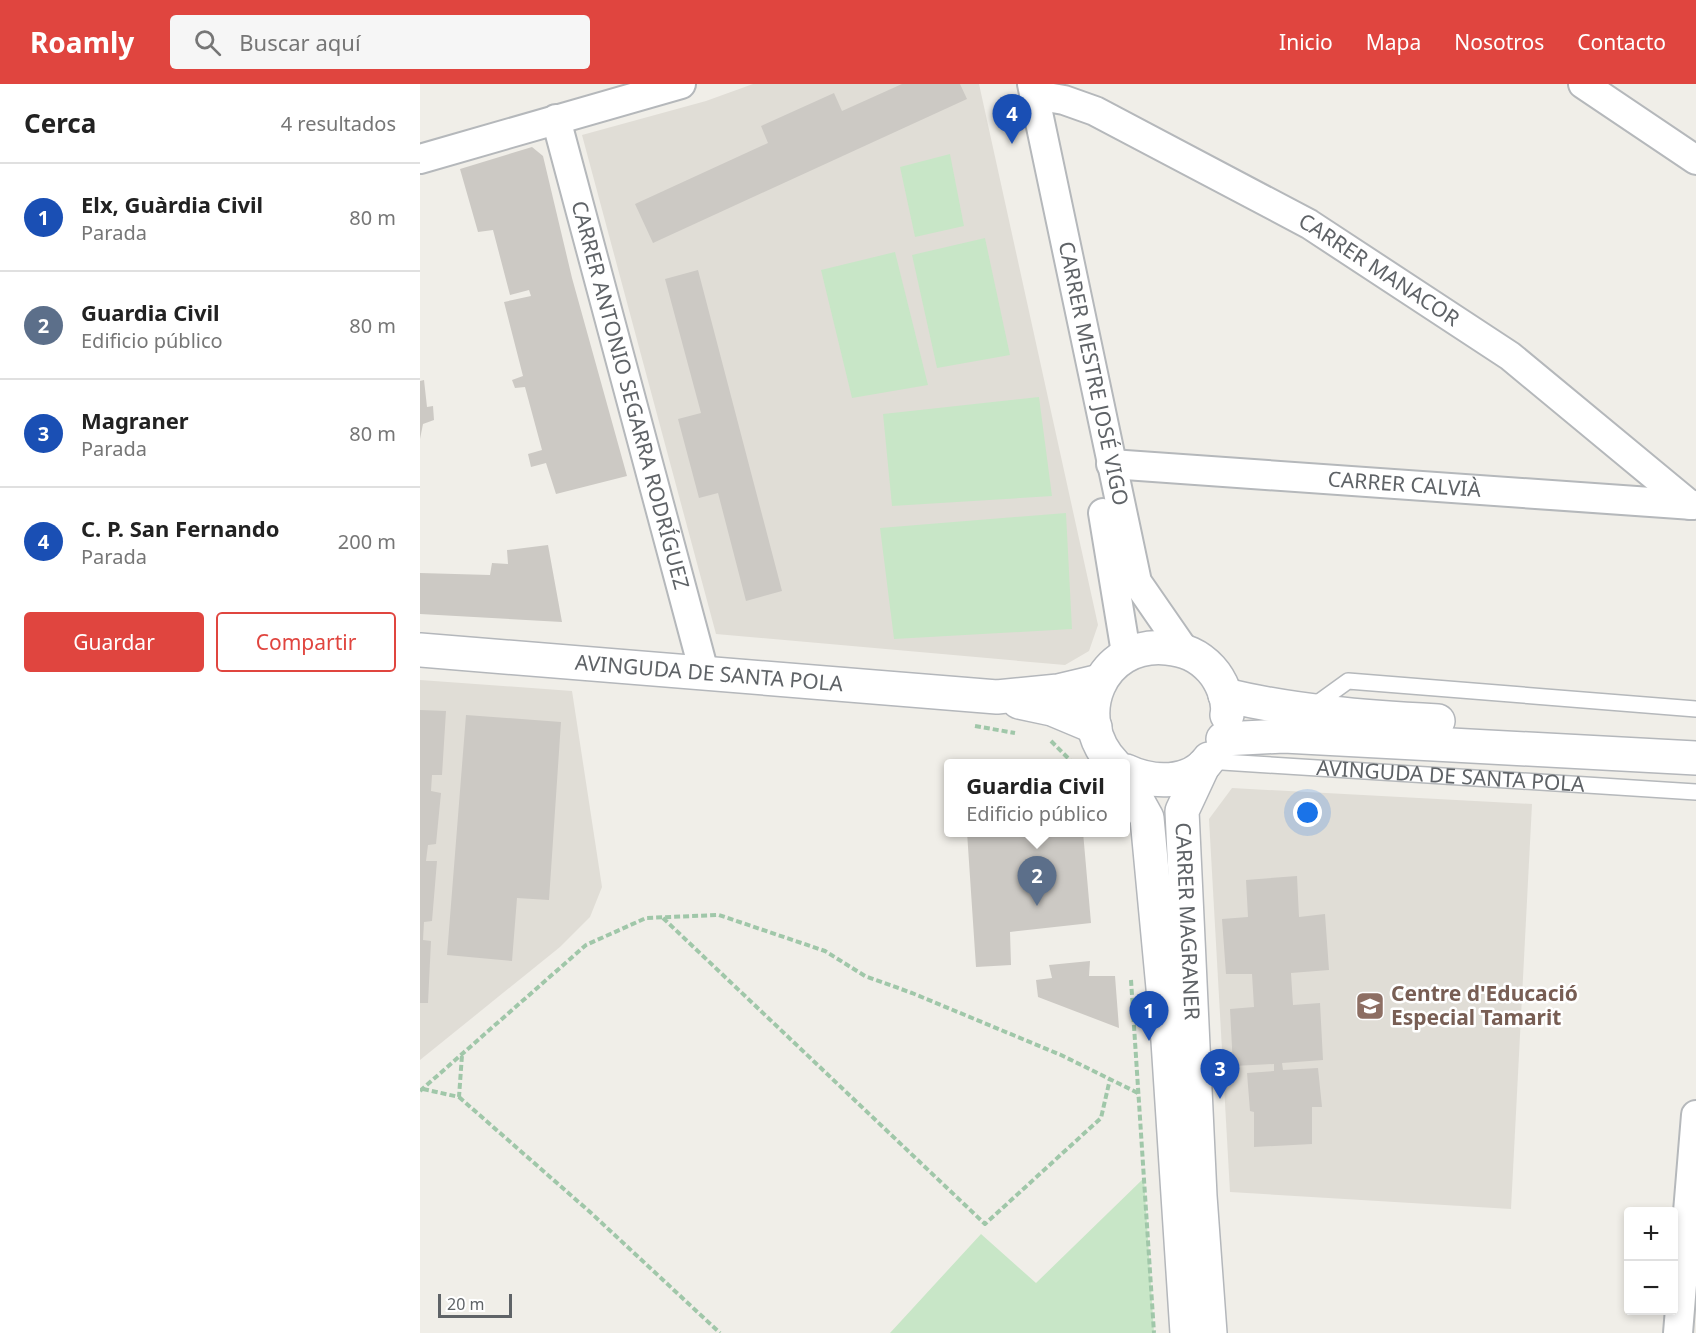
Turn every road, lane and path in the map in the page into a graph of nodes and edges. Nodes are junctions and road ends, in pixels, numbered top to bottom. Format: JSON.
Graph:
{"nodes":[{"id":1,"x":681,"y":84,"type":"edge"},
{"id":2,"x":1583,"y":84,"type":"edge"},
{"id":3,"x":1029,"y":88,"type":"edge"},
{"id":4,"x":556,"y":119,"type":"junction"},
{"id":5,"x":420,"y":159,"type":"edge"},
{"id":6,"x":1696,"y":160,"type":"edge"},
{"id":7,"x":1111,"y":464,"type":"junction"},
{"id":8,"x":1693,"y":505,"type":"edge"},
{"id":9,"x":420,"y":650,"type":"edge"},
{"id":10,"x":1184,"y":650,"type":"junction"},
{"id":11,"x":1126,"y":653,"type":"junction"},
{"id":12,"x":704,"y":672,"type":"junction"},
{"id":13,"x":1100,"y":681,"type":"junction"},
{"id":14,"x":1225,"y":695,"type":"junction"},
{"id":15,"x":997,"y":697,"type":"junction"},
{"id":16,"x":1696,"y":709,"type":"edge"},
{"id":17,"x":1308,"y":710,"type":"junction"},
{"id":18,"x":1095,"y":727,"type":"junction"},
{"id":19,"x":1696,"y":736,"type":"edge"},
{"id":20,"x":1211,"y":755,"type":"junction"},
{"id":21,"x":1696,"y":758,"type":"edge"},
{"id":22,"x":1110,"y":759,"type":"edge"},
{"id":23,"x":1130,"y":773,"type":"edge"},
{"id":24,"x":1130,"y":789,"type":"edge"},
{"id":25,"x":1696,"y":792,"type":"edge"},
{"id":26,"x":662,"y":918,"type":"junction"},
{"id":27,"x":1131,"y":975,"type":"dead end"},
{"id":28,"x":462,"y":1055,"type":"junction"},
{"id":29,"x":1110,"y":1079,"type":"junction"},
{"id":30,"x":421,"y":1090,"type":"edge"},
{"id":31,"x":1138,"y":1093,"type":"junction"},
{"id":32,"x":459,"y":1097,"type":"junction"},
{"id":33,"x":1696,"y":1115,"type":"edge"},
{"id":34,"x":720,"y":1333,"type":"edge"},
{"id":35,"x":1154,"y":1333,"type":"edge"},
{"id":36,"x":1187,"y":1333,"type":"edge"},
{"id":37,"x":1210,"y":1333,"type":"edge"},
{"id":38,"x":1678,"y":1333,"type":"edge"}],
"edges":[{"from":1,"to":4,"type":"street"},
{"from":2,"to":6,"type":"street"},
{"from":3,"to":7,"type":"street","name":"CARRER MESTRE JOSÉ VIGO"},
{"from":3,"to":8,"type":"street","name":"CARRER MANACOR"},
{"from":3,"to":11,"type":"street","name":"CARRER MESTRE JOSÉ VIGO"},
{"from":4,"to":5,"type":"street"},
{"from":4,"to":12,"type":"street","name":"CARRER ANTONIO SEGARRA RODRÍGUEZ"},
{"from":7,"to":8,"type":"street","name":"CARRER CALVIÀ"},
{"from":7,"to":10,"type":"street","name":"CARRER MESTRE JOSÉ VIGO"},
{"from":9,"to":12,"type":"main road","name":"AVINGUDA DE SANTA POLA"},
{"from":10,"to":11,"type":"main road"},
{"from":10,"to":14,"type":"main road"},
{"from":11,"to":13,"type":"main road"},
{"from":12,"to":15,"type":"main road","name":"AVINGUDA DE SANTA POLA"},
{"from":13,"to":15,"type":"main road","name":"AVINGUDA DE SANTA POLA"},
{"from":13,"to":18,"type":"main road"},
{"from":14,"to":17,"type":"main road"},
{"from":14,"to":20,"type":"main road","name":"CARRER MAGRANER"},
{"from":15,"to":18,"type":"main road","name":"AVINGUDA DE SANTA POLA"},
{"from":16,"to":17,"type":"lane"},
{"from":17,"to":19,"type":"main road"},
{"from":18,"to":22,"type":"main road"},
{"from":20,"to":21,"type":"main road","name":"AVINGUDA DE SANTA POLA"},
{"from":20,"to":23,"type":"main road"},
{"from":20,"to":25,"type":"lane","name":"AVINGUDA DE SANTA POLA"},
{"from":20,"to":37,"type":"main road","name":"CARRER MAGRANER"},
{"from":24,"to":36,"type":"main road","name":"CARRER MAGRANER"},
{"from":26,"to":28,"type":"path"},
{"from":26,"to":29,"type":"path"},
{"from":26,"to":29,"type":"path"},
{"from":27,"to":31,"type":"path"},
{"from":28,"to":30,"type":"path"},
{"from":28,"to":32,"type":"path"},
{"from":29,"to":31,"type":"path"},
{"from":30,"to":32,"type":"path"},
{"from":31,"to":35,"type":"path"},
{"from":32,"to":34,"type":"path"},
{"from":33,"to":38,"type":"street"}]}
